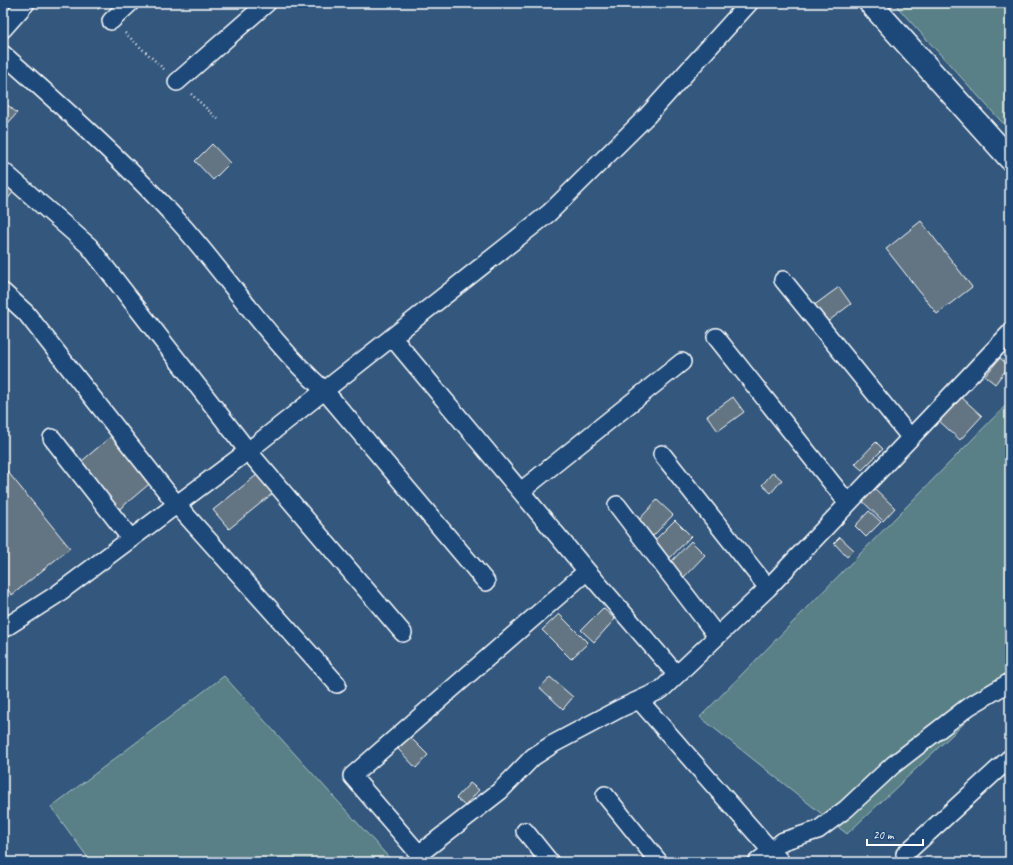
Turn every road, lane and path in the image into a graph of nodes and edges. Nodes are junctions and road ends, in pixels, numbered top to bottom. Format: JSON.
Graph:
{"nodes":[{"id":1,"x":26,"y":3,"type":"edge"},
{"id":2,"x":92,"y":3,"type":"edge"},
{"id":3,"x":130,"y":3,"type":"edge"},
{"id":4,"x":267,"y":3,"type":"edge"},
{"id":5,"x":749,"y":3,"type":"edge"},
{"id":6,"x":870,"y":3,"type":"edge"},
{"id":7,"x":111,"y":21,"type":"junction"},
{"id":8,"x":3,"y":29,"type":"edge"},
{"id":9,"x":3,"y":54,"type":"edge"},
{"id":10,"x":178,"y":82,"type":"junction"},
{"id":11,"x":218,"y":119,"type":"dead end"},
{"id":12,"x":1010,"y":158,"type":"edge"},
{"id":13,"x":3,"y":171,"type":"edge"},
{"id":14,"x":784,"y":280,"type":"dead end"},
{"id":15,"x":3,"y":292,"type":"edge"},
{"id":16,"x":1010,"y":333,"type":"edge"},
{"id":17,"x":392,"y":337,"type":"junction"},
{"id":18,"x":716,"y":337,"type":"dead end"},
{"id":19,"x":682,"y":362,"type":"dead end"},
{"id":20,"x":324,"y":390,"type":"junction"},
{"id":21,"x":910,"y":436,"type":"junction"},
{"id":22,"x":52,"y":438,"type":"dead end"},
{"id":23,"x":248,"y":451,"type":"junction"},
{"id":24,"x":662,"y":454,"type":"dead end"},
{"id":25,"x":521,"y":490,"type":"junction"},
{"id":26,"x":848,"y":502,"type":"junction"},
{"id":27,"x":177,"y":505,"type":"junction"},
{"id":28,"x":617,"y":506,"type":"dead end"},
{"id":29,"x":131,"y":539,"type":"junction"},
{"id":30,"x":587,"y":571,"type":"junction"},
{"id":31,"x":486,"y":582,"type":"dead end"},
{"id":32,"x":768,"y":588,"type":"junction"},
{"id":33,"x":3,"y":629,"type":"edge"},
{"id":34,"x":403,"y":633,"type":"dead end"},
{"id":35,"x":717,"y":636,"type":"junction"},
{"id":36,"x":677,"y":675,"type":"junction"},
{"id":37,"x":1010,"y":682,"type":"edge"},
{"id":38,"x":337,"y":684,"type":"dead end"},
{"id":39,"x":640,"y":700,"type":"junction"},
{"id":40,"x":1010,"y":758,"type":"edge"},
{"id":41,"x":604,"y":795,"type":"dead end"},
{"id":42,"x":525,"y":831,"type":"dead end"},
{"id":43,"x":905,"y":854,"type":"dead end"},
{"id":44,"x":776,"y":856,"type":"edge"},
{"id":45,"x":550,"y":862,"type":"edge"},
{"id":46,"x":660,"y":862,"type":"edge"},
{"id":47,"x":757,"y":862,"type":"edge"}],
"edges":[{"from":1,"to":8,"type":"street"},
{"from":2,"to":7,"type":"path"},
{"from":3,"to":7,"type":"street"},
{"from":4,"to":10,"type":"street"},
{"from":5,"to":17,"type":"street"},
{"from":6,"to":12,"type":"street"},
{"from":7,"to":10,"type":"path"},
{"from":9,"to":20,"type":"street"},
{"from":10,"to":11,"type":"path"},
{"from":13,"to":23,"type":"street"},
{"from":14,"to":21,"type":"street"},
{"from":15,"to":27,"type":"street"},
{"from":16,"to":21,"type":"street"},
{"from":17,"to":20,"type":"street"},
{"from":17,"to":25,"type":"street"},
{"from":18,"to":26,"type":"street"},
{"from":19,"to":25,"type":"street"},
{"from":20,"to":23,"type":"street"},
{"from":20,"to":31,"type":"street"},
{"from":21,"to":26,"type":"street"},
{"from":22,"to":29,"type":"street"},
{"from":23,"to":27,"type":"street"},
{"from":23,"to":34,"type":"street"},
{"from":24,"to":32,"type":"street"},
{"from":25,"to":30,"type":"street"},
{"from":26,"to":32,"type":"street"},
{"from":27,"to":29,"type":"street"},
{"from":27,"to":38,"type":"street"},
{"from":28,"to":35,"type":"street"},
{"from":29,"to":33,"type":"street"},
{"from":30,"to":36,"type":"street"},
{"from":30,"to":39,"type":"street"},
{"from":32,"to":35,"type":"street"},
{"from":35,"to":36,"type":"street"},
{"from":36,"to":39,"type":"street"},
{"from":37,"to":44,"type":"street"},
{"from":39,"to":44,"type":"street"},
{"from":40,"to":43,"type":"street"},
{"from":41,"to":46,"type":"street"},
{"from":42,"to":45,"type":"street"},
{"from":44,"to":47,"type":"street"}]}
